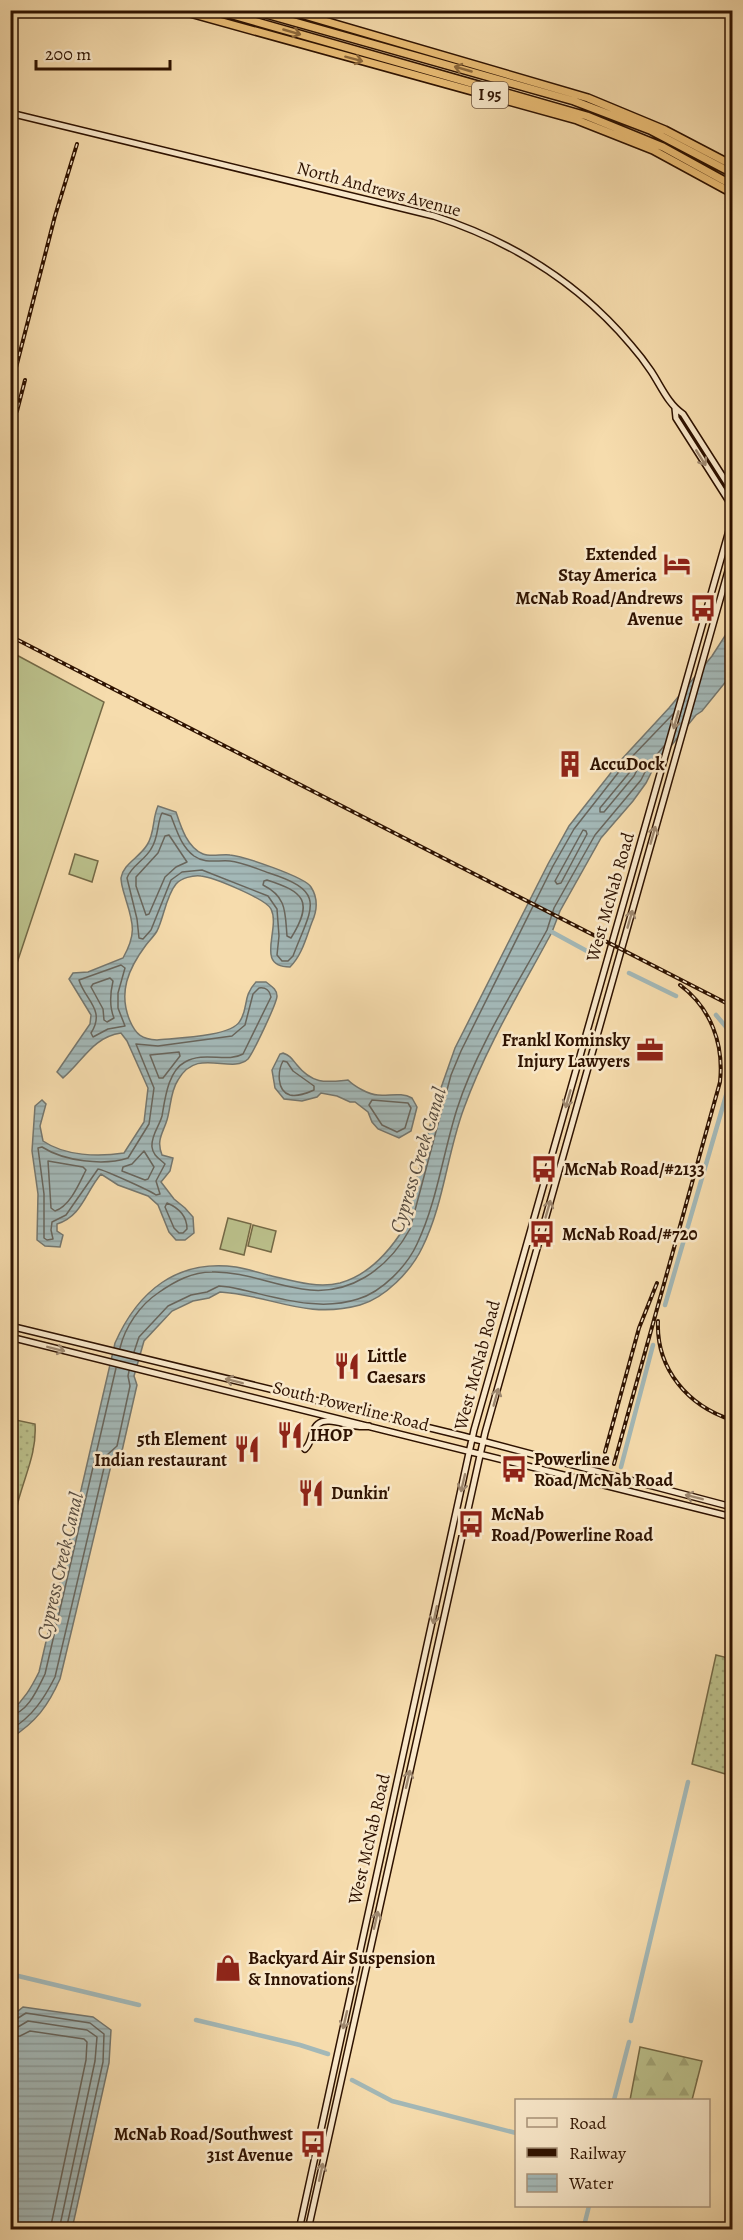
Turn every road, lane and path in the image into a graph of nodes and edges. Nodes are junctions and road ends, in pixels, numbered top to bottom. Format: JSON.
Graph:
{"nodes":[{"id":1,"x":179,"y":10,"type":"edge"},
{"id":2,"x":215,"y":10,"type":"edge"},
{"id":3,"x":252,"y":10,"type":"edge"},
{"id":4,"x":287,"y":10,"type":"edge"},
{"id":5,"x":10,"y":112,"type":"edge"},
{"id":6,"x":732,"y":165,"type":"edge"},
{"id":7,"x":732,"y":173,"type":"edge"},
{"id":8,"x":732,"y":185,"type":"edge"},
{"id":9,"x":732,"y":193,"type":"edge"},
{"id":10,"x":675,"y":408,"type":"junction"},
{"id":11,"x":722,"y":475,"type":"junction"},
{"id":12,"x":732,"y":478,"type":"edge"},
{"id":13,"x":732,"y":491,"type":"edge"},
{"id":14,"x":732,"y":506,"type":"edge"},
{"id":15,"x":732,"y":520,"type":"edge"},
{"id":16,"x":732,"y":557,"type":"edge"},
{"id":17,"x":731,"y":565,"type":"edge"},
{"id":18,"x":699,"y":639,"type":"junction"},
{"id":19,"x":709,"y":641,"type":"junction"},
{"id":20,"x":602,"y":982,"type":"junction"},
{"id":21,"x":611,"y":984,"type":"junction"},
{"id":22,"x":10,"y":1326,"type":"edge"},
{"id":23,"x":10,"y":1337,"type":"edge"},
{"id":24,"x":370,"y":1426,"type":"junction"},
{"id":25,"x":472,"y":1439,"type":"junction"},
{"id":26,"x":483,"y":1442,"type":"junction"},
{"id":27,"x":305,"y":1449,"type":"dead end"},
{"id":28,"x":470,"y":1451,"type":"junction"},
{"id":29,"x":480,"y":1453,"type":"junction"},
{"id":30,"x":732,"y":1507,"type":"edge"},
{"id":31,"x":732,"y":1517,"type":"edge"},
{"id":32,"x":299,"y":2229,"type":"edge"},
{"id":33,"x":308,"y":2229,"type":"edge"}],
"edges":[{"from":1,"to":9,"type":"highway","number":"I 95","one_way":true},
{"from":2,"to":8,"type":"highway","one_way":true},
{"from":7,"to":3,"type":"highway","one_way":true},
{"from":4,"to":6,"type":"highway","number":"I 95"},
{"from":5,"to":10,"type":"main road","name":"North Andrews Avenue"},
{"from":10,"to":11,"type":"main road","name":"North Andrews Avenue"},
{"from":10,"to":14,"type":"main road","name":"North Andrews Avenue","one_way":true},
{"from":11,"to":12,"type":"main road"},
{"from":11,"to":13,"type":"main road","name":"North Andrews Avenue"},
{"from":15,"to":18,"type":"main road","name":"West McNab Road"},
{"from":16,"to":17,"type":"main road","name":"West McNab Road"},
{"from":17,"to":19,"type":"main road","name":"West McNab Road"},
{"from":18,"to":19,"type":"main road"},
{"from":18,"to":20,"type":"main road","name":"West McNab Road","one_way":true},
{"from":21,"to":19,"type":"main road","name":"West McNab Road","one_way":true},
{"from":20,"to":21,"type":"main road"},
{"from":20,"to":25,"type":"main road","name":"West McNab Road","one_way":true},
{"from":26,"to":21,"type":"main road","name":"West McNab Road","one_way":true},
{"from":25,"to":22,"type":"main road","name":"South Powerline Road","one_way":true},
{"from":23,"to":24,"type":"main road","name":"South Powerline Road","one_way":true},
{"from":24,"to":27,"type":"main road"},
{"from":24,"to":28,"type":"main road","name":"South Powerline Road"},
{"from":25,"to":26,"type":"main road","name":"South Powerline Road"},
{"from":25,"to":28,"type":"main road","name":"West McNab Road"},
{"from":26,"to":29,"type":"main road","name":"West McNab Road"},
{"from":30,"to":26,"type":"main road","name":"South Powerline Road","one_way":true},
{"from":28,"to":29,"type":"main road","name":"South Powerline Road"},
{"from":28,"to":32,"type":"main road","name":"West McNab Road","one_way":true},
{"from":29,"to":31,"type":"main road","name":"South Powerline Road"},
{"from":33,"to":29,"type":"main road","name":"West McNab Road","one_way":true}]}
